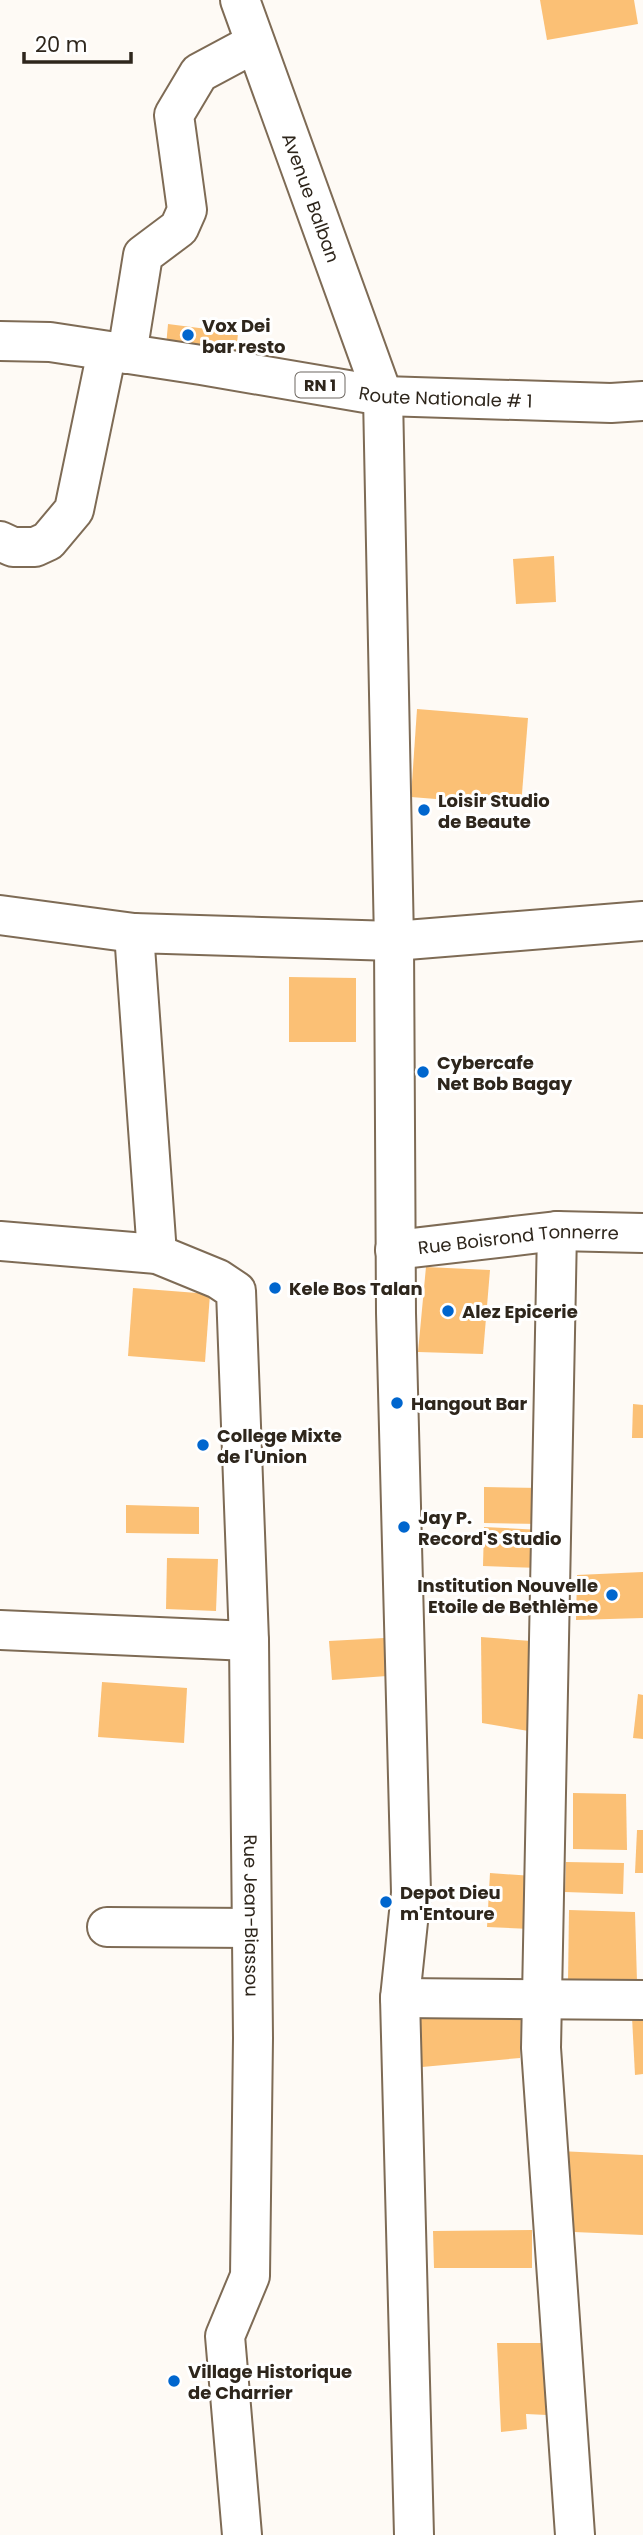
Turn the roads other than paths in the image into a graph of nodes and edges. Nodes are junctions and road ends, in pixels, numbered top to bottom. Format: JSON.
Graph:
{"nodes":[{"id":1,"x":240,"y":0,"type":"edge"},
{"id":2,"x":255,"y":43,"type":"junction"},
{"id":3,"x":0,"y":341,"type":"edge"},
{"id":4,"x":117,"y":353,"type":"junction"},
{"id":5,"x":383,"y":396,"type":"junction"},
{"id":6,"x":643,"y":401,"type":"edge"},
{"id":7,"x":0,"y":541,"type":"edge"},
{"id":8,"x":0,"y":915,"type":"edge"},
{"id":9,"x":643,"y":921,"type":"edge"},
{"id":10,"x":134,"y":933,"type":"junction"},
{"id":11,"x":394,"y":941,"type":"junction"},
{"id":12,"x":557,"y":1231,"type":"junction"},
{"id":13,"x":643,"y":1233,"type":"edge"},
{"id":14,"x":0,"y":1241,"type":"edge"},
{"id":15,"x":395,"y":1250,"type":"junction"},
{"id":16,"x":157,"y":1254,"type":"junction"},
{"id":17,"x":0,"y":1630,"type":"edge"},
{"id":18,"x":249,"y":1641,"type":"junction"},
{"id":19,"x":107,"y":1927,"type":"dead end"},
{"id":20,"x":251,"y":1928,"type":"junction"},
{"id":21,"x":400,"y":1997,"type":"junction"},
{"id":22,"x":543,"y":2000,"type":"junction"},
{"id":23,"x":643,"y":2000,"type":"edge"},
{"id":24,"x":242,"y":2535,"type":"edge"},
{"id":25,"x":414,"y":2535,"type":"edge"},
{"id":26,"x":575,"y":2535,"type":"edge"}],
"edges":[{"from":1,"to":2,"type":"street","name":"Avenue Balban"},
{"from":2,"to":4,"type":"street"},
{"from":2,"to":5,"type":"street","name":"Avenue Balban"},
{"from":3,"to":4,"type":"street","name":"Route Nationale # 1","number":"RN 1"},
{"from":4,"to":5,"type":"street","name":"Route Nationale # 1","number":"RN 1"},
{"from":4,"to":7,"type":"street"},
{"from":5,"to":6,"type":"street","name":"Route Nationale # 1","number":"RN 1"},
{"from":5,"to":11,"type":"street","name":"Avenue Balban"},
{"from":8,"to":10,"type":"street"},
{"from":9,"to":11,"type":"street"},
{"from":10,"to":11,"type":"street"},
{"from":10,"to":16,"type":"street"},
{"from":11,"to":15,"type":"street","name":"Avenue Balban"},
{"from":12,"to":13,"type":"street","name":"Rue Boisrond Tonnerre"},
{"from":12,"to":15,"type":"street","name":"Rue Boisrond Tonnerre"},
{"from":12,"to":22,"type":"street"},
{"from":14,"to":16,"type":"street"},
{"from":15,"to":21,"type":"street","name":"Avenue Balban"},
{"from":16,"to":18,"type":"street","name":"Rue Jean-Biassou"},
{"from":17,"to":18,"type":"street"},
{"from":18,"to":20,"type":"street","name":"Rue Jean-Biassou"},
{"from":19,"to":20,"type":"street"},
{"from":20,"to":24,"type":"street","name":"Rue Jean-Biassou"},
{"from":21,"to":22,"type":"street"},
{"from":21,"to":25,"type":"street","name":"Avenue Balban"},
{"from":22,"to":23,"type":"street"},
{"from":22,"to":26,"type":"street"}]}
